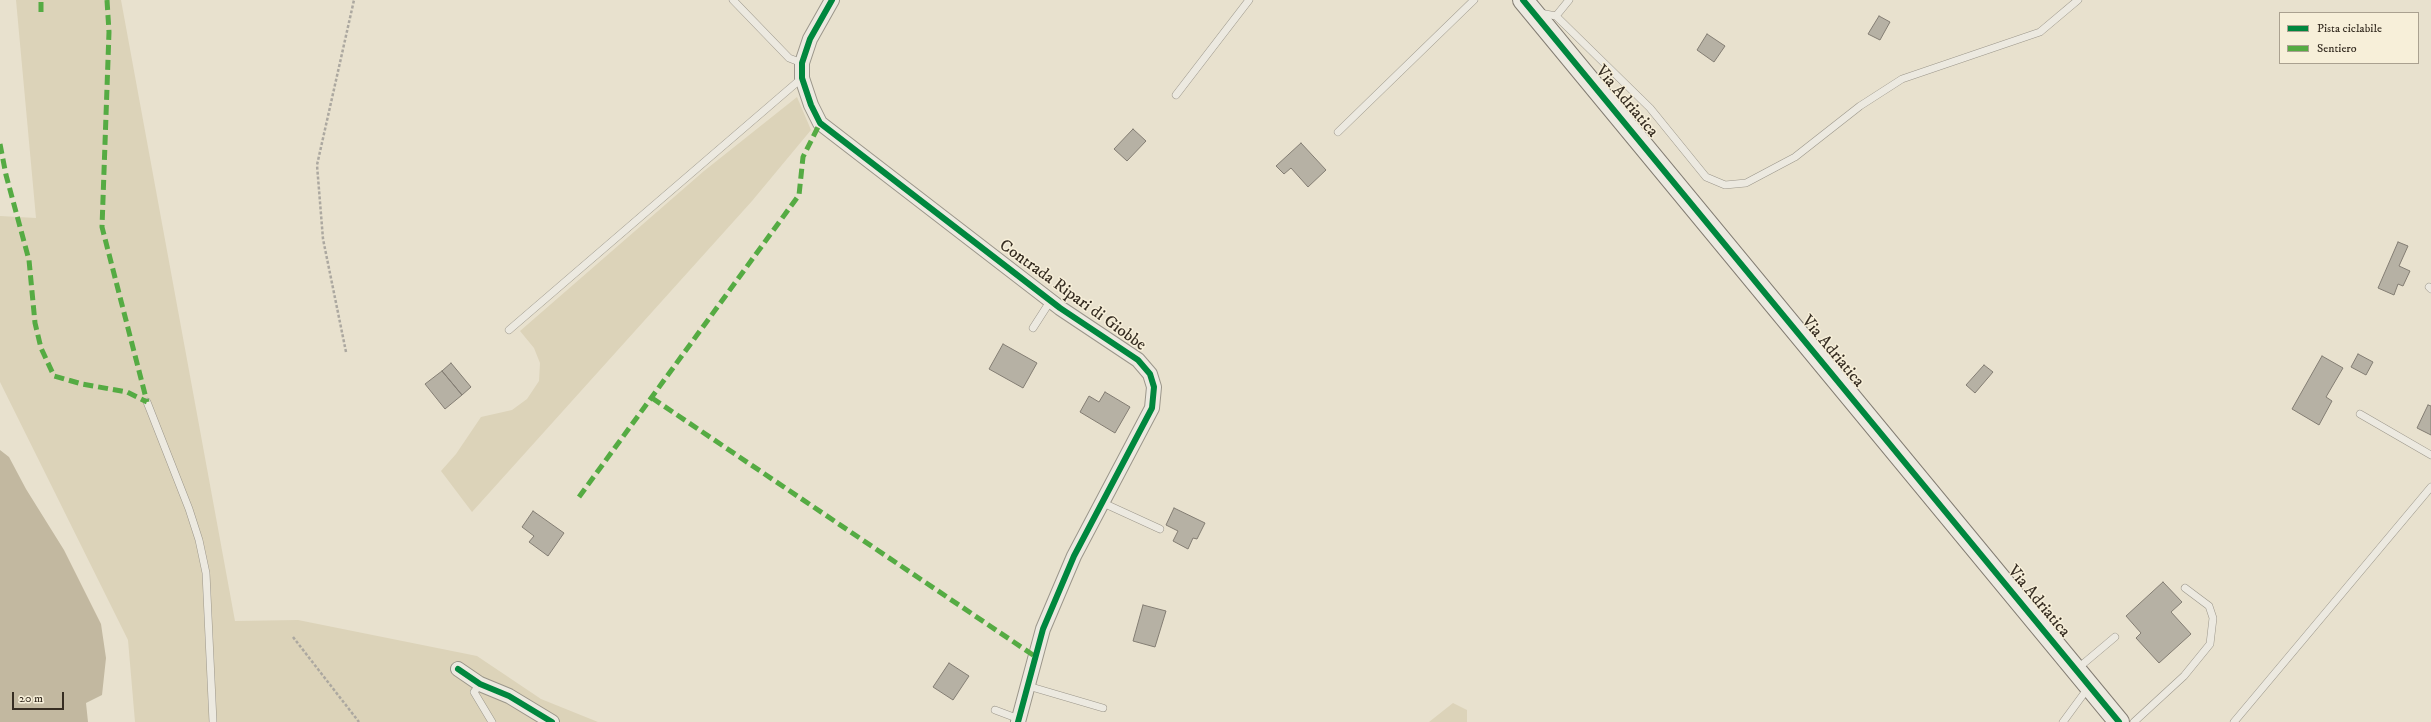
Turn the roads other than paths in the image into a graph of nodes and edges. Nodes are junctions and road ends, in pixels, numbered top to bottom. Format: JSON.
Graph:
{"nodes":[{"id":1,"x":733,"y":0,"type":"edge"},
{"id":2,"x":832,"y":0,"type":"edge"},
{"id":3,"x":1249,"y":0,"type":"edge"},
{"id":4,"x":1474,"y":0,"type":"edge"},
{"id":5,"x":1569,"y":0,"type":"edge"},
{"id":6,"x":2078,"y":0,"type":"edge"},
{"id":7,"x":1527,"y":6,"type":"edge"},
{"id":8,"x":1556,"y":16,"type":"junction"},
{"id":9,"x":802,"y":63,"type":"junction"},
{"id":10,"x":802,"y":78,"type":"junction"},
{"id":11,"x":1176,"y":95,"type":"dead end"},
{"id":12,"x":1338,"y":132,"type":"dead end"},
{"id":13,"x":1051,"y":300,"type":"junction"},
{"id":14,"x":1033,"y":328,"type":"dead end"},
{"id":15,"x":509,"y":330,"type":"dead end"},
{"id":16,"x":147,"y":402,"type":"dead end"},
{"id":17,"x":2360,"y":414,"type":"dead end"},
{"id":18,"x":2431,"y":454,"type":"edge"},
{"id":19,"x":2431,"y":487,"type":"edge"},
{"id":20,"x":1101,"y":502,"type":"junction"},
{"id":21,"x":1160,"y":529,"type":"dead end"},
{"id":22,"x":2185,"y":588,"type":"dead end"},
{"id":23,"x":2115,"y":636,"type":"dead end"},
{"id":24,"x":458,"y":669,"type":"dead end"},
{"id":25,"x":2076,"y":670,"type":"junction"},
{"id":26,"x":480,"y":684,"type":"junction"},
{"id":27,"x":1028,"y":686,"type":"junction"},
{"id":28,"x":2090,"y":686,"type":"junction"},
{"id":29,"x":1103,"y":708,"type":"dead end"},
{"id":30,"x":995,"y":710,"type":"dead end"},
{"id":31,"x":1018,"y":720,"type":"edge"},
{"id":32,"x":213,"y":722,"type":"edge"},
{"id":33,"x":492,"y":722,"type":"edge"},
{"id":34,"x":552,"y":722,"type":"edge"},
{"id":35,"x":2063,"y":722,"type":"edge"},
{"id":36,"x":2119,"y":722,"type":"edge"},
{"id":37,"x":2134,"y":722,"type":"edge"},
{"id":38,"x":2234,"y":722,"type":"edge"}],
"edges":[{"from":1,"to":9,"type":"lane"},
{"from":2,"to":9,"type":"street","name":"Contrada Ripari di Giobbe"},
{"from":3,"to":11,"type":"lane"},
{"from":4,"to":12,"type":"lane"},
{"from":5,"to":8,"type":"lane"},
{"from":6,"to":8,"type":"lane"},
{"from":7,"to":8,"type":"lane"},
{"from":7,"to":25,"type":"main road","name":"Via Adriatica"},
{"from":9,"to":10,"type":"street","name":"Contrada Ripari di Giobbe"},
{"from":10,"to":13,"type":"street","name":"Contrada Ripari di Giobbe"},
{"from":10,"to":15,"type":"lane"},
{"from":13,"to":14,"type":"lane"},
{"from":13,"to":20,"type":"street","name":"Contrada Ripari di Giobbe"},
{"from":16,"to":32,"type":"lane"},
{"from":17,"to":18,"type":"lane"},
{"from":19,"to":38,"type":"lane"},
{"from":20,"to":21,"type":"lane"},
{"from":20,"to":27,"type":"street","name":"Contrada Ripari di Giobbe"},
{"from":22,"to":37,"type":"lane"},
{"from":23,"to":25,"type":"lane"},
{"from":24,"to":26,"type":"street"},
{"from":25,"to":28,"type":"main road","name":"Via Adriatica"},
{"from":26,"to":33,"type":"lane"},
{"from":26,"to":34,"type":"street"},
{"from":27,"to":29,"type":"lane"},
{"from":27,"to":31,"type":"street","name":"Contrada Ripari di Giobbe"},
{"from":28,"to":35,"type":"lane"},
{"from":28,"to":36,"type":"main road","name":"Via Adriatica"},
{"from":30,"to":31,"type":"lane"}]}
